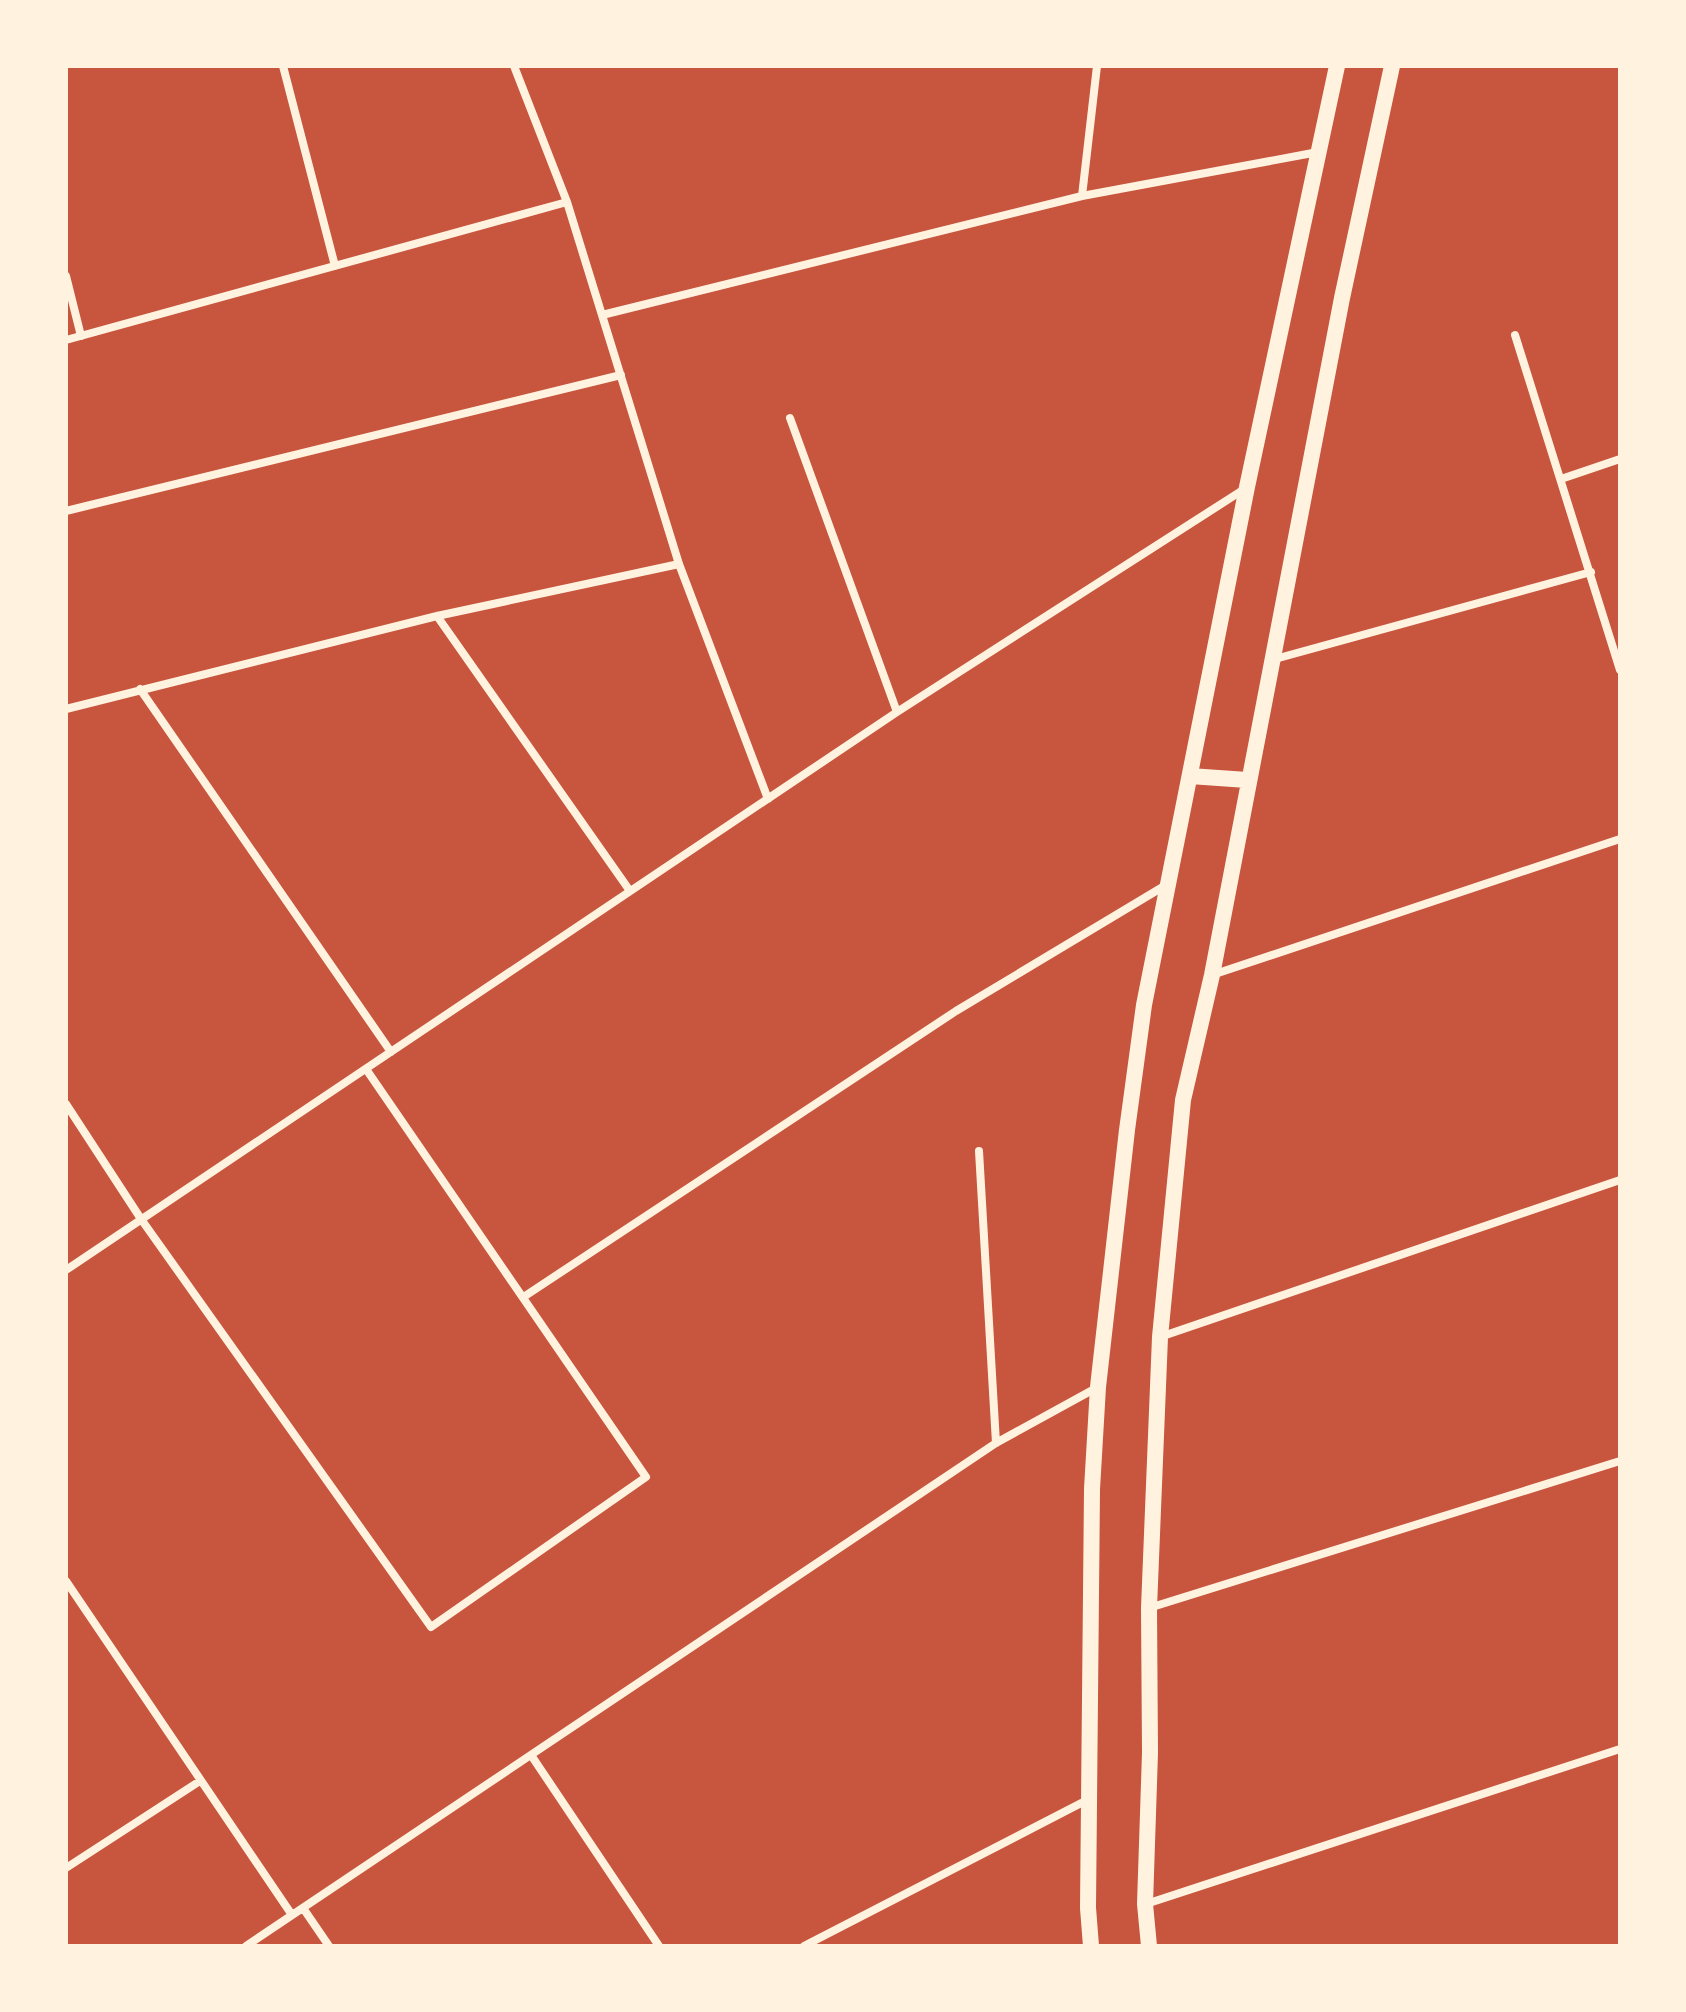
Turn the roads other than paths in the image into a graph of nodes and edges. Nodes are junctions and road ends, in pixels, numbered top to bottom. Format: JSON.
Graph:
{"nodes":[{"id":1,"x":283,"y":66,"type":"edge"},
{"id":2,"x":516,"y":66,"type":"edge"},
{"id":3,"x":1097,"y":66,"type":"edge"},
{"id":4,"x":1337,"y":66,"type":"edge"},
{"id":5,"x":1392,"y":66,"type":"edge"},
{"id":6,"x":1318,"y":152,"type":"junction"},
{"id":7,"x":1082,"y":196,"type":"junction"},
{"id":8,"x":567,"y":202,"type":"junction"},
{"id":9,"x":335,"y":266,"type":"junction"},
{"id":10,"x":66,"y":276,"type":"edge"},
{"id":11,"x":602,"y":315,"type":"junction"},
{"id":12,"x":1515,"y":335,"type":"dead end"},
{"id":13,"x":81,"y":336,"type":"junction"},
{"id":14,"x":66,"y":340,"type":"edge"},
{"id":15,"x":621,"y":375,"type":"junction"},
{"id":16,"x":790,"y":418,"type":"dead end"},
{"id":17,"x":1620,"y":459,"type":"edge"},
{"id":18,"x":1561,"y":479,"type":"junction"},
{"id":19,"x":1247,"y":487,"type":"junction"},
{"id":20,"x":66,"y":511,"type":"edge"},
{"id":21,"x":679,"y":564,"type":"junction"},
{"id":22,"x":1591,"y":572,"type":"junction"},
{"id":23,"x":437,"y":616,"type":"junction"},
{"id":24,"x":1275,"y":659,"type":"junction"},
{"id":25,"x":1620,"y":670,"type":"edge"},
{"id":26,"x":140,"y":689,"type":"junction"},
{"id":27,"x":66,"y":709,"type":"edge"},
{"id":28,"x":897,"y":712,"type":"junction"},
{"id":29,"x":1190,"y":776,"type":"junction"},
{"id":30,"x":1247,"y":780,"type":"junction"},
{"id":31,"x":768,"y":799,"type":"junction"},
{"id":32,"x":1620,"y":839,"type":"edge"},
{"id":33,"x":1170,"y":882,"type":"junction"},
{"id":34,"x":630,"y":891,"type":"junction"},
{"id":35,"x":1212,"y":975,"type":"junction"},
{"id":36,"x":391,"y":1052,"type":"junction"},
{"id":37,"x":366,"y":1069,"type":"junction"},
{"id":38,"x":66,"y":1104,"type":"edge"},
{"id":39,"x":979,"y":1151,"type":"dead end"},
{"id":40,"x":1620,"y":1180,"type":"edge"},
{"id":41,"x":141,"y":1219,"type":"junction"},
{"id":42,"x":66,"y":1270,"type":"edge"},
{"id":43,"x":525,"y":1296,"type":"junction"},
{"id":44,"x":1160,"y":1337,"type":"junction"},
{"id":45,"x":1098,"y":1387,"type":"junction"},
{"id":46,"x":996,"y":1443,"type":"junction"},
{"id":47,"x":1620,"y":1461,"type":"edge"},
{"id":48,"x":66,"y":1581,"type":"edge"},
{"id":49,"x":1149,"y":1608,"type":"junction"},
{"id":50,"x":1620,"y":1749,"type":"edge"},
{"id":51,"x":531,"y":1755,"type":"junction"},
{"id":52,"x":200,"y":1781,"type":"junction"},
{"id":53,"x":1091,"y":1798,"type":"junction"},
{"id":54,"x":66,"y":1868,"type":"edge"},
{"id":55,"x":1145,"y":1904,"type":"junction"},
{"id":56,"x":303,"y":1908,"type":"junction"},
{"id":57,"x":292,"y":1915,"type":"junction"},
{"id":58,"x":246,"y":1946,"type":"edge"},
{"id":59,"x":329,"y":1946,"type":"edge"},
{"id":60,"x":659,"y":1946,"type":"edge"},
{"id":61,"x":804,"y":1946,"type":"edge"},
{"id":62,"x":1091,"y":1946,"type":"edge"},
{"id":63,"x":1149,"y":1946,"type":"edge"}],
"edges":[{"from":1,"to":9,"type":"street"},
{"from":2,"to":8,"type":"street"},
{"from":3,"to":7,"type":"street"},
{"from":4,"to":6,"type":"main road"},
{"from":5,"to":24,"type":"main road"},
{"from":6,"to":7,"type":"street"},
{"from":6,"to":19,"type":"main road"},
{"from":7,"to":11,"type":"street"},
{"from":8,"to":9,"type":"street"},
{"from":8,"to":11,"type":"street"},
{"from":9,"to":13,"type":"street"},
{"from":10,"to":13,"type":"street"},
{"from":11,"to":15,"type":"street"},
{"from":12,"to":18,"type":"street"},
{"from":13,"to":14,"type":"street"},
{"from":15,"to":20,"type":"street"},
{"from":15,"to":21,"type":"street"},
{"from":16,"to":28,"type":"street"},
{"from":17,"to":18,"type":"street"},
{"from":18,"to":22,"type":"street"},
{"from":19,"to":28,"type":"street"},
{"from":19,"to":29,"type":"main road"},
{"from":21,"to":23,"type":"street"},
{"from":21,"to":31,"type":"street"},
{"from":22,"to":24,"type":"street"},
{"from":22,"to":25,"type":"street"},
{"from":23,"to":26,"type":"street"},
{"from":23,"to":34,"type":"street"},
{"from":24,"to":30,"type":"main road"},
{"from":26,"to":27,"type":"street"},
{"from":26,"to":36,"type":"street"},
{"from":28,"to":31,"type":"street"},
{"from":29,"to":30,"type":"main road"},
{"from":29,"to":33,"type":"main road"},
{"from":30,"to":35,"type":"main road"},
{"from":31,"to":34,"type":"street"},
{"from":32,"to":35,"type":"street"},
{"from":33,"to":43,"type":"street"},
{"from":33,"to":45,"type":"main road"},
{"from":34,"to":36,"type":"street"},
{"from":35,"to":44,"type":"main road"},
{"from":36,"to":37,"type":"street"},
{"from":37,"to":41,"type":"street"},
{"from":37,"to":43,"type":"street"},
{"from":38,"to":41,"type":"street"},
{"from":39,"to":46,"type":"street"},
{"from":40,"to":44,"type":"street"},
{"from":41,"to":42,"type":"street"},
{"from":41,"to":43,"type":"street"},
{"from":44,"to":49,"type":"main road"},
{"from":45,"to":46,"type":"street"},
{"from":45,"to":53,"type":"main road"},
{"from":46,"to":51,"type":"street"},
{"from":47,"to":49,"type":"street"},
{"from":48,"to":52,"type":"street"},
{"from":49,"to":55,"type":"main road"},
{"from":50,"to":55,"type":"street"},
{"from":51,"to":56,"type":"street"},
{"from":51,"to":60,"type":"street"},
{"from":52,"to":54,"type":"street"},
{"from":52,"to":57,"type":"street"},
{"from":53,"to":61,"type":"street"},
{"from":53,"to":62,"type":"main road"},
{"from":55,"to":63,"type":"main road"},
{"from":56,"to":57,"type":"street"},
{"from":56,"to":59,"type":"street"},
{"from":57,"to":58,"type":"street"}]}
